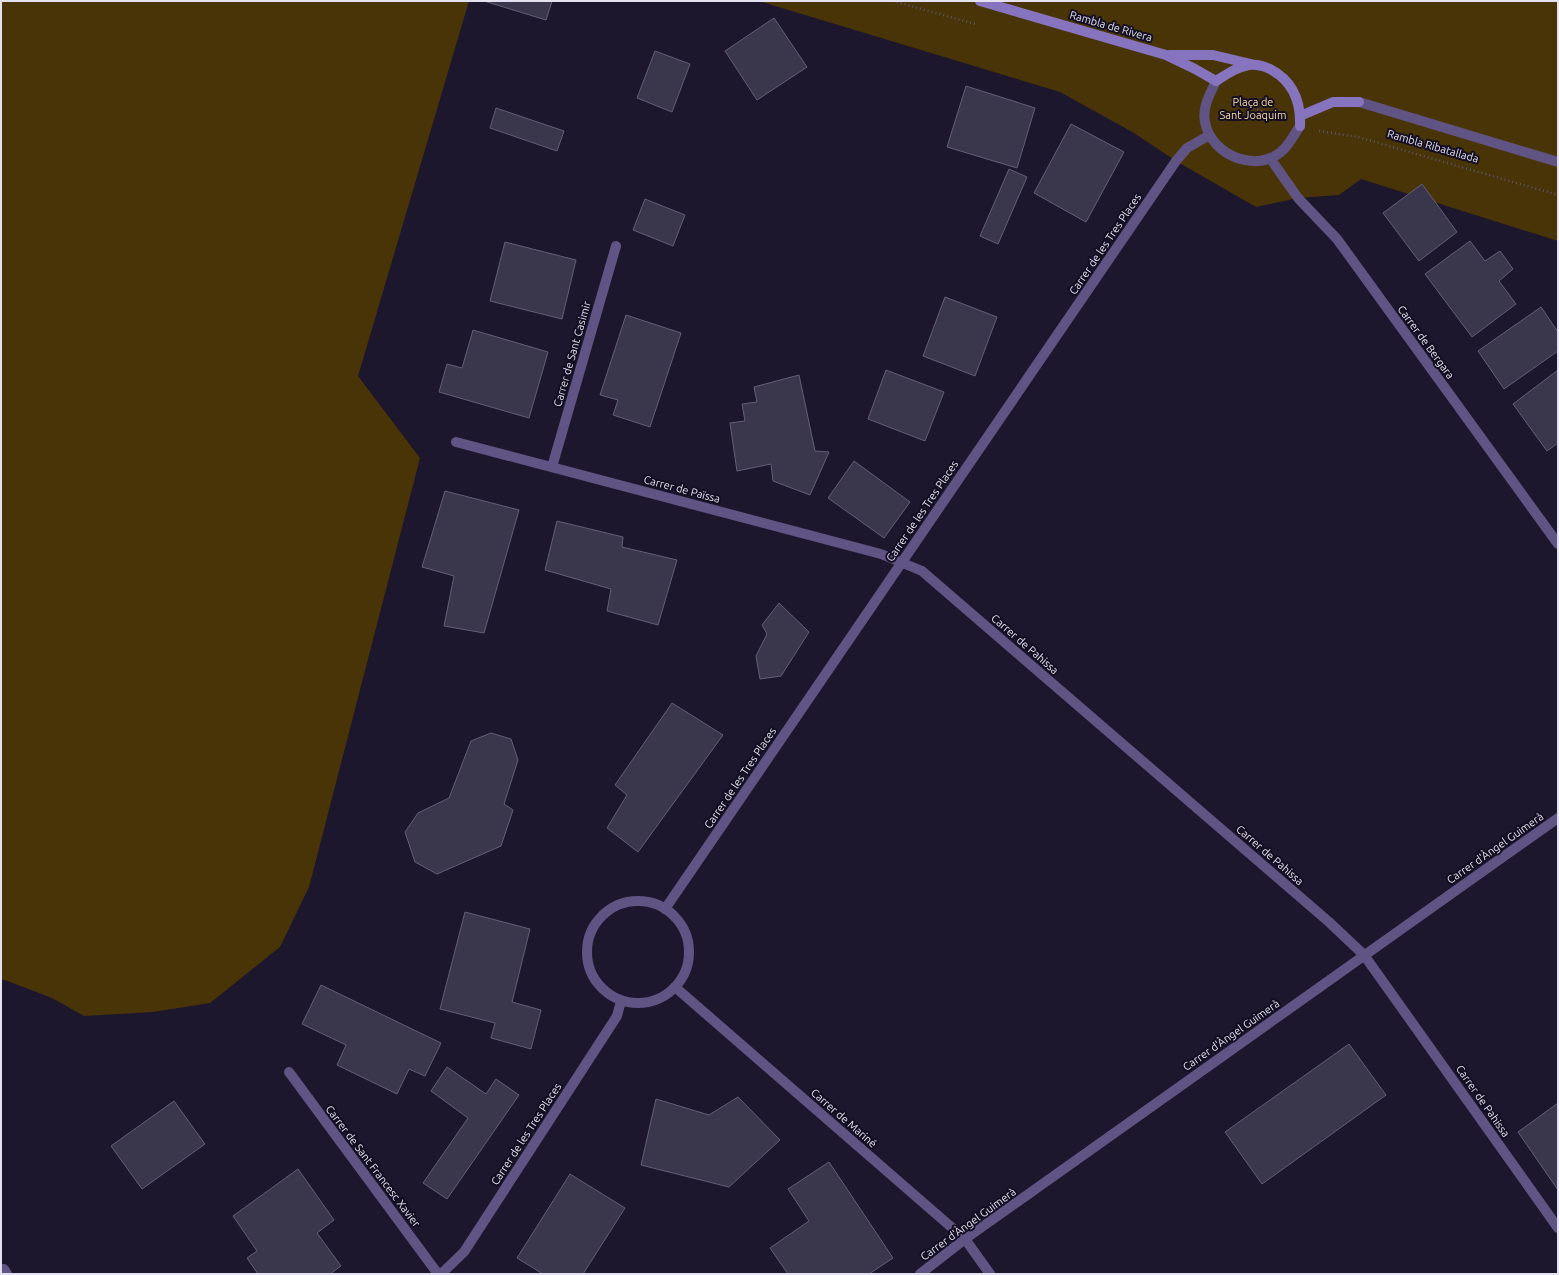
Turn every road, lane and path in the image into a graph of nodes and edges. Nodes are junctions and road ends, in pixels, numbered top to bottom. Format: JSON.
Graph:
{"nodes":[{"id":1,"x":980,"y":1,"type":"edge"},
{"id":2,"x":1166,"y":54,"type":"junction"},
{"id":3,"x":1251,"y":64,"type":"junction"},
{"id":4,"x":1216,"y":81,"type":"junction"},
{"id":5,"x":1210,"y":93,"type":"junction"},
{"id":6,"x":1300,"y":121,"type":"junction"},
{"id":7,"x":1208,"y":136,"type":"junction"},
{"id":8,"x":1270,"y":158,"type":"junction"},
{"id":9,"x":1558,"y":162,"type":"edge"},
{"id":10,"x":1558,"y":195,"type":"edge"},
{"id":11,"x":616,"y":246,"type":"dead end"},
{"id":12,"x":456,"y":442,"type":"dead end"},
{"id":13,"x":552,"y":467,"type":"junction"},
{"id":14,"x":1558,"y":544,"type":"edge"},
{"id":15,"x":902,"y":562,"type":"junction"},
{"id":16,"x":1558,"y":818,"type":"edge"},
{"id":17,"x":665,"y":909,"type":"junction"},
{"id":18,"x":1364,"y":955,"type":"junction"},
{"id":19,"x":675,"y":987,"type":"junction"},
{"id":20,"x":621,"y":1001,"type":"junction"},
{"id":21,"x":289,"y":1072,"type":"dead end"},
{"id":22,"x":1558,"y":1228,"type":"edge"},
{"id":23,"x":965,"y":1239,"type":"junction"},
{"id":24,"x":1,"y":1270,"type":"edge"},
{"id":25,"x":7,"y":1274,"type":"edge"},
{"id":26,"x":438,"y":1274,"type":"edge"},
{"id":27,"x":441,"y":1274,"type":"edge"},
{"id":28,"x":920,"y":1274,"type":"edge"},
{"id":29,"x":990,"y":1274,"type":"edge"}],
"edges":[{"from":1,"to":2,"type":"street","name":"Rambla de Rivera"},
{"from":2,"to":3,"type":"street"},
{"from":2,"to":4,"type":"street"},
{"from":3,"to":4,"type":"street"},
{"from":3,"to":6,"type":"street"},
{"from":4,"to":5,"type":"street"},
{"from":5,"to":6,"type":"path","name":"Rambla Ribatallada"},
{"from":5,"to":7,"type":"street"},
{"from":6,"to":8,"type":"street"},
{"from":6,"to":9,"type":"street","name":"Rambla Ribatallada"},
{"from":6,"to":10,"type":"path","name":"Rambla Ribatallada"},
{"from":7,"to":8,"type":"street"},
{"from":7,"to":15,"type":"street","name":"Carrer de les Tres Places"},
{"from":8,"to":14,"type":"street","name":"Carrer de Bergara"},
{"from":11,"to":13,"type":"street","name":"Carrer de Sant Casimir"},
{"from":12,"to":13,"type":"street","name":"Carrer de Païssa"},
{"from":13,"to":15,"type":"street","name":"Carrer de Païssa"},
{"from":15,"to":17,"type":"street","name":"Carrer de les Tres Places"},
{"from":15,"to":18,"type":"street","name":"Carrer de Pahissa"},
{"from":16,"to":18,"type":"street","name":"Carrer d'Àngel Guimerà"},
{"from":17,"to":19,"type":"street"},
{"from":17,"to":20,"type":"street"},
{"from":18,"to":22,"type":"street","name":"Carrer de Pahissa"},
{"from":18,"to":23,"type":"street","name":"Carrer d'Àngel Guimerà"},
{"from":19,"to":20,"type":"street"},
{"from":19,"to":23,"type":"street","name":"Carrer de Mariné"},
{"from":20,"to":27,"type":"street","name":"Carrer de les Tres Places"},
{"from":21,"to":26,"type":"street","name":"Carrer de Sant Francesc Xavier"},
{"from":23,"to":28,"type":"street","name":"Carrer d'Àngel Guimerà"},
{"from":23,"to":29,"type":"street","name":"Carrer de Mariné"},
{"from":24,"to":25,"type":"street"}]}
